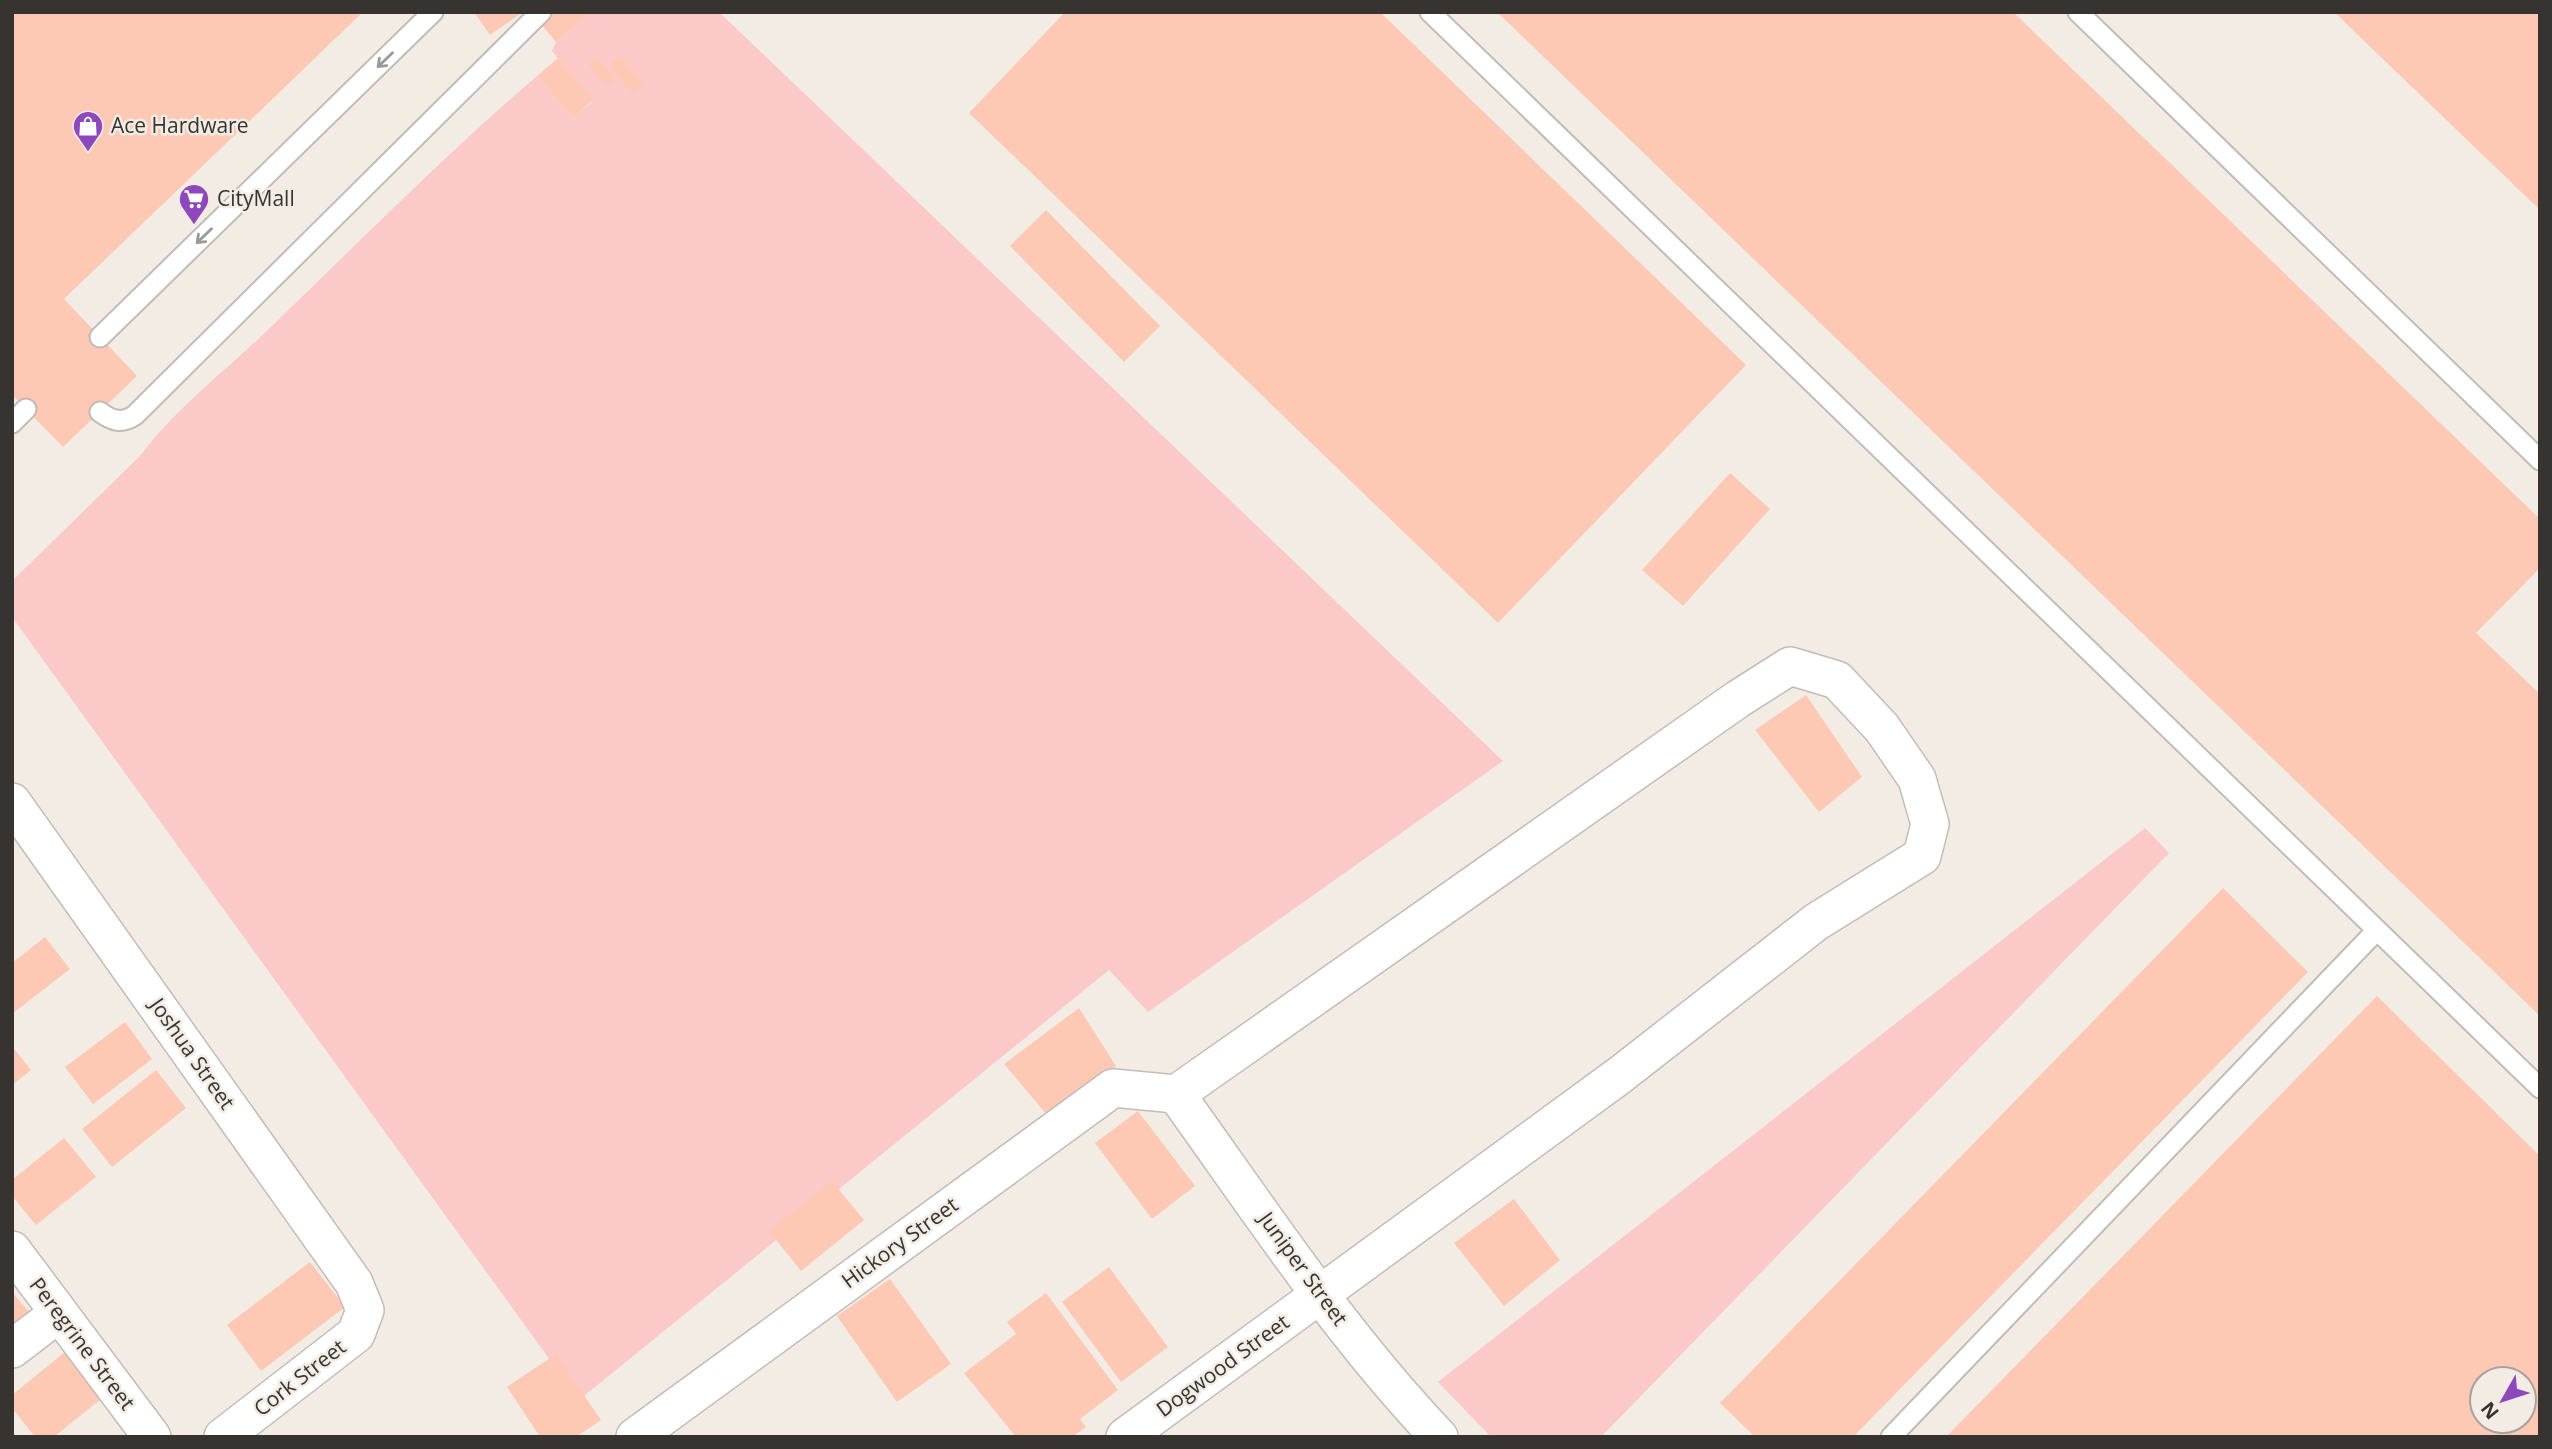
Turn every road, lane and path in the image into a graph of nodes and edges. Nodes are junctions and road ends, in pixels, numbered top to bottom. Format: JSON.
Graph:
{"nodes":[{"id":1,"x":433,"y":12,"type":"edge"},
{"id":2,"x":541,"y":12,"type":"edge"},
{"id":3,"x":1430,"y":12,"type":"edge"},
{"id":4,"x":2078,"y":12,"type":"edge"},
{"id":5,"x":100,"y":337,"type":"dead end"},
{"id":6,"x":100,"y":412,"type":"dead end"},
{"id":7,"x":2540,"y":460,"type":"edge"},
{"id":8,"x":12,"y":802,"type":"edge"},
{"id":9,"x":2377,"y":930,"type":"junction"},
{"id":10,"x":2540,"y":1088,"type":"edge"},
{"id":11,"x":1176,"y":1094,"type":"junction"},
{"id":12,"x":12,"y":1250,"type":"edge"},
{"id":13,"x":1320,"y":1295,"type":"junction"},
{"id":14,"x":365,"y":1310,"type":"joint"},
{"id":15,"x":59,"y":1313,"type":"junction"},
{"id":16,"x":12,"y":1349,"type":"edge"},
{"id":17,"x":152,"y":1437,"type":"edge"},
{"id":18,"x":223,"y":1437,"type":"edge"},
{"id":19,"x":635,"y":1437,"type":"edge"},
{"id":20,"x":1125,"y":1437,"type":"edge"},
{"id":21,"x":1439,"y":1437,"type":"edge"},
{"id":22,"x":1891,"y":1437,"type":"edge"}],
"edges":[{"from":1,"to":5,"type":"lane","one_way":true},
{"from":2,"to":6,"type":"lane"},
{"from":3,"to":9,"type":"lane"},
{"from":4,"to":7,"type":"lane"},
{"from":8,"to":14,"type":"street","name":"Joshua Street"},
{"from":9,"to":10,"type":"lane"},
{"from":9,"to":22,"type":"lane"},
{"from":11,"to":13,"type":"street","name":"Juniper Street"},
{"from":11,"to":13,"type":"street","name":"Dogwood Street"},
{"from":11,"to":19,"type":"street","name":"Hickory Street"},
{"from":12,"to":15,"type":"street","name":"Peregrine Street"},
{"from":13,"to":20,"type":"street","name":"Dogwood Street"},
{"from":13,"to":21,"type":"street","name":"Juniper Street"},
{"from":14,"to":18,"type":"street","name":"Cork Street"},
{"from":15,"to":16,"type":"street"},
{"from":15,"to":17,"type":"street","name":"Peregrine Street"}]}
